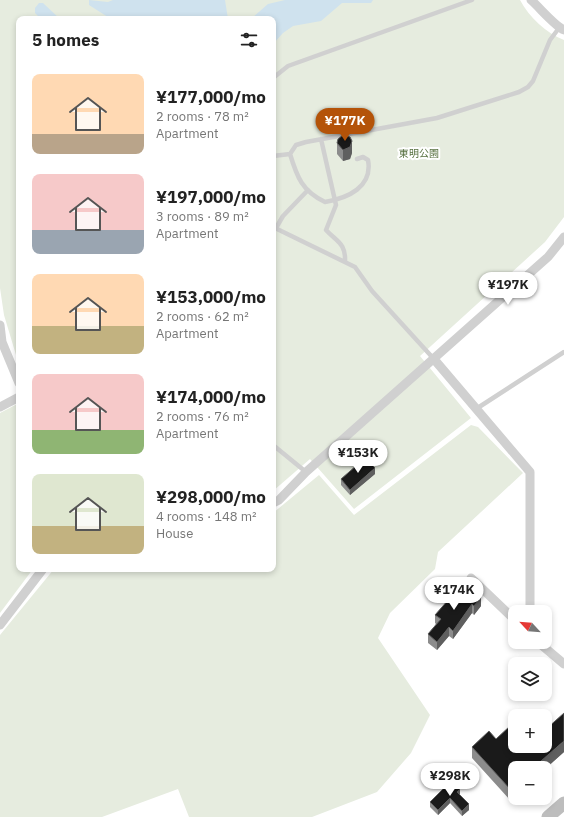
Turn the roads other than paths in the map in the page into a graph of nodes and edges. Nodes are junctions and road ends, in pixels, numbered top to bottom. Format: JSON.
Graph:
{"nodes":[{"id":1,"x":472,"y":0,"type":"edge"},
{"id":2,"x":531,"y":0,"type":"edge"},
{"id":3,"x":561,"y":29,"type":"edge"},
{"id":4,"x":276,"y":76,"type":"edge"},
{"id":5,"x":320,"y":139,"type":"junction"},
{"id":6,"x":290,"y":154,"type":"junction"},
{"id":7,"x":276,"y":156,"type":"edge"},
{"id":8,"x":357,"y":159,"type":"dead end"},
{"id":9,"x":308,"y":190,"type":"junction"},
{"id":10,"x":336,"y":200,"type":"junction"},
{"id":11,"x":276,"y":225,"type":"edge"},
{"id":12,"x":276,"y":228,"type":"edge"},
{"id":13,"x":564,"y":237,"type":"edge"},
{"id":14,"x":345,"y":262,"type":"junction"},
{"id":15,"x":0,"y":325,"type":"edge"},
{"id":16,"x":564,"y":352,"type":"edge"},
{"id":17,"x":433,"y":358,"type":"junction"},
{"id":18,"x":16,"y":376,"type":"edge"},
{"id":19,"x":16,"y":399,"type":"edge"},
{"id":20,"x":0,"y":407,"type":"edge"},
{"id":21,"x":476,"y":409,"type":"junction"},
{"id":22,"x":276,"y":448,"type":"edge"},
{"id":23,"x":306,"y":472,"type":"junction"},
{"id":24,"x":276,"y":502,"type":"edge"},
{"id":25,"x":41,"y":572,"type":"edge"},
{"id":26,"x":471,"y":578,"type":"dead end"},
{"id":27,"x":530,"y":605,"type":"edge"},
{"id":28,"x":508,"y":613,"type":"edge"},
{"id":29,"x":0,"y":625,"type":"edge"},
{"id":30,"x":546,"y":649,"type":"edge"},
{"id":31,"x":564,"y":664,"type":"edge"},
{"id":32,"x":564,"y":803,"type":"edge"},
{"id":33,"x":548,"y":817,"type":"edge"}],
"edges":[{"from":1,"to":4,"type":"lane"},
{"from":2,"to":3,"type":"street"},
{"from":3,"to":5,"type":"lane"},
{"from":5,"to":6,"type":"lane"},
{"from":5,"to":10,"type":"lane"},
{"from":6,"to":7,"type":"lane"},
{"from":6,"to":9,"type":"lane"},
{"from":8,"to":10,"type":"lane"},
{"from":9,"to":10,"type":"lane"},
{"from":9,"to":11,"type":"lane"},
{"from":10,"to":14,"type":"lane"},
{"from":12,"to":14,"type":"lane"},
{"from":13,"to":17,"type":"street"},
{"from":14,"to":17,"type":"lane"},
{"from":15,"to":18,"type":"street"},
{"from":16,"to":21,"type":"lane"},
{"from":17,"to":21,"type":"street"},
{"from":17,"to":23,"type":"street"},
{"from":19,"to":20,"type":"street"},
{"from":21,"to":27,"type":"street"},
{"from":22,"to":23,"type":"lane"},
{"from":23,"to":24,"type":"street"},
{"from":25,"to":29,"type":"street"},
{"from":26,"to":28,"type":"street"},
{"from":30,"to":31,"type":"street"},
{"from":32,"to":33,"type":"street"}]}
